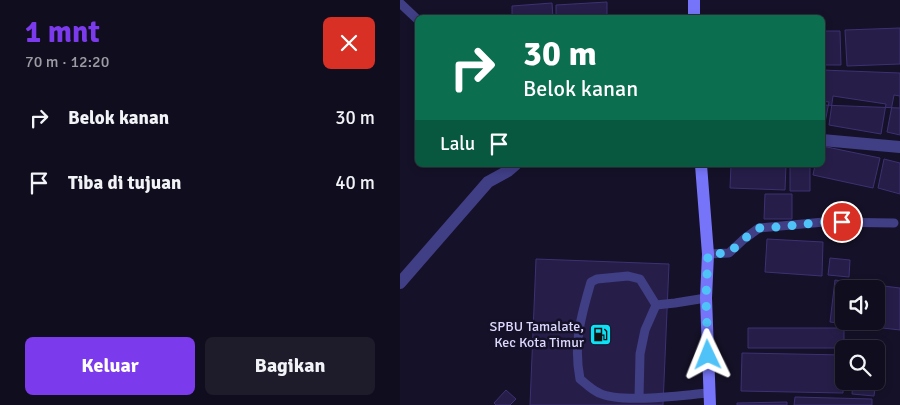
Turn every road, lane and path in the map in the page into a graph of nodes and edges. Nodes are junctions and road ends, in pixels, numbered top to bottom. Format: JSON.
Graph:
{"nodes":[{"id":1,"x":694,"y":0,"type":"edge"},
{"id":2,"x":400,"y":3,"type":"edge"},
{"id":3,"x":694,"y":15,"type":"edge"},
{"id":4,"x":415,"y":17,"type":"edge"},
{"id":5,"x":825,"y":140,"type":"edge"},
{"id":6,"x":900,"y":147,"type":"edge"},
{"id":7,"x":513,"y":167,"type":"edge"},
{"id":8,"x":701,"y":167,"type":"edge"},
{"id":9,"x":894,"y":223,"type":"dead end"},
{"id":10,"x":708,"y":254,"type":"junction"},
{"id":11,"x":400,"y":283,"type":"edge"},
{"id":12,"x":706,"y":298,"type":"junction"},
{"id":13,"x":656,"y":305,"type":"junction"},
{"id":14,"x":640,"y":398,"type":"junction"},
{"id":15,"x":709,"y":399,"type":"edge"}],
"edges":[{"from":1,"to":3,"type":"main road"},
{"from":2,"to":4,"type":"lane"},
{"from":5,"to":6,"type":"street"},
{"from":7,"to":11,"type":"street"},
{"from":8,"to":10,"type":"main road"},
{"from":9,"to":10,"type":"lane"},
{"from":10,"to":12,"type":"main road"},
{"from":12,"to":13,"type":"lane"},
{"from":12,"to":15,"type":"main road"},
{"from":13,"to":14,"type":"lane"},
{"from":13,"to":14,"type":"lane"},
{"from":14,"to":15,"type":"lane"}]}
